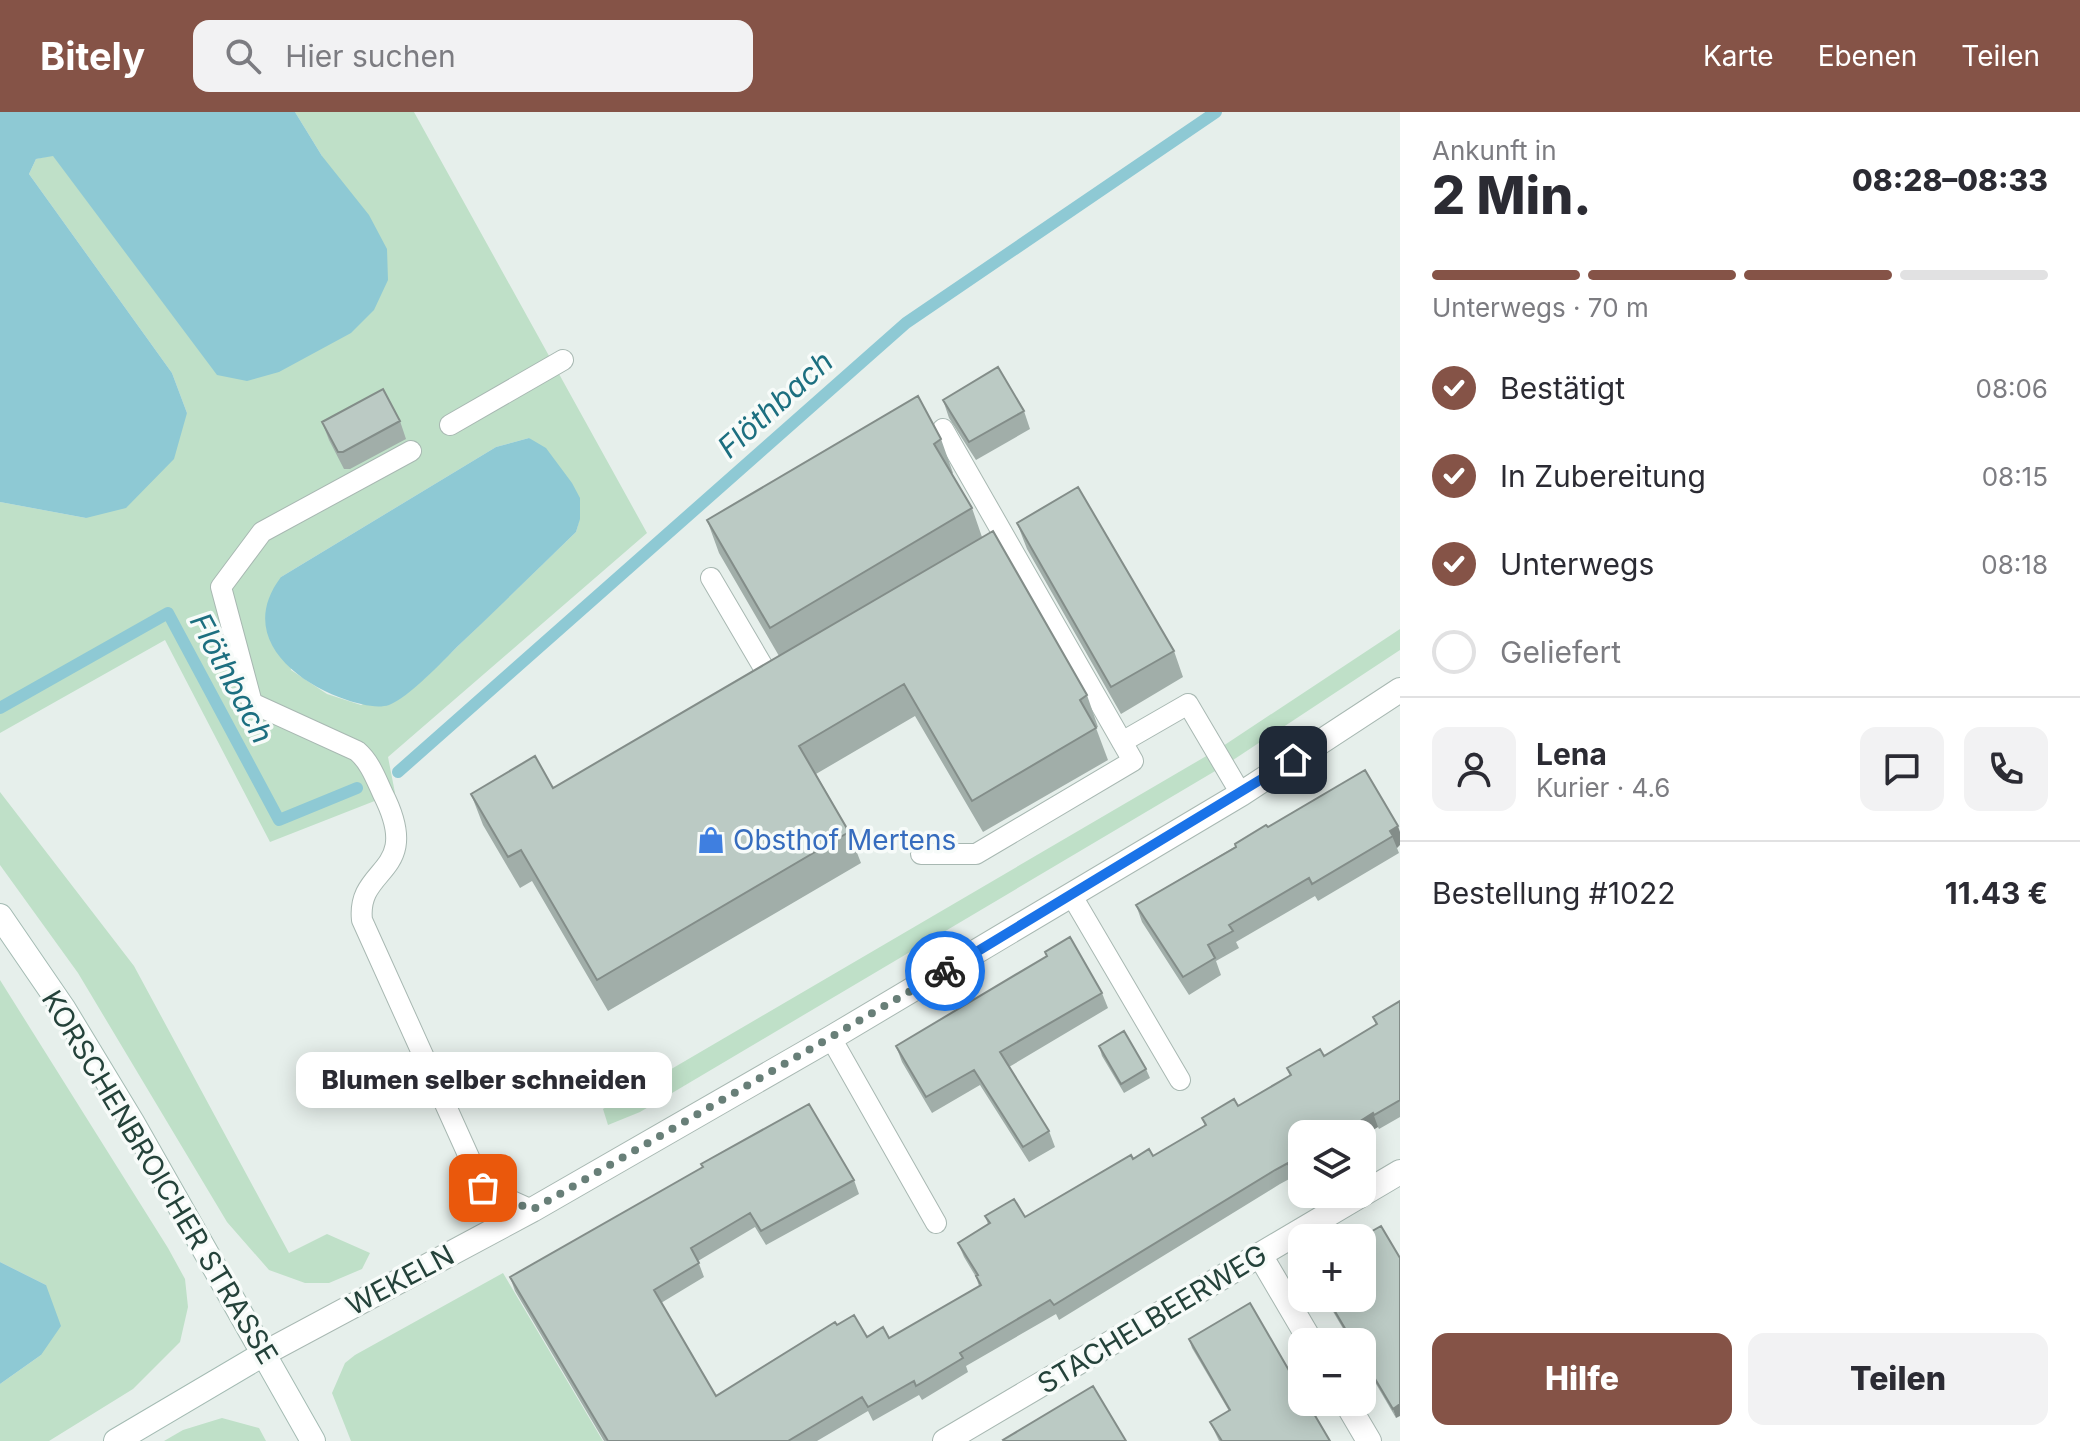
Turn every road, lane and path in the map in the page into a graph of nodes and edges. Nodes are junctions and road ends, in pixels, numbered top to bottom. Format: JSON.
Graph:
{"nodes":[{"id":1,"x":563,"y":360,"type":"dead end"},
{"id":2,"x":450,"y":425,"type":"dead end"},
{"id":3,"x":943,"y":429,"type":"dead end"},
{"id":4,"x":411,"y":451,"type":"dead end"},
{"id":5,"x":711,"y":578,"type":"dead end"},
{"id":6,"x":798,"y":666,"type":"edge"},
{"id":7,"x":1400,"y":690,"type":"edge"},
{"id":8,"x":1122,"y":742,"type":"junction"},
{"id":9,"x":1241,"y":794,"type":"junction"},
{"id":10,"x":921,"y":854,"type":"dead end"},
{"id":11,"x":1072,"y":896,"type":"junction"},
{"id":12,"x":0,"y":916,"type":"edge"},
{"id":13,"x":831,"y":1038,"type":"junction"},
{"id":14,"x":1180,"y":1080,"type":"dead end"},
{"id":15,"x":1400,"y":1172,"type":"edge"},
{"id":16,"x":532,"y":1210,"type":"junction"},
{"id":17,"x":936,"y":1223,"type":"dead end"},
{"id":18,"x":1260,"y":1255,"type":"junction"},
{"id":19,"x":1303,"y":1328,"type":"edge"},
{"id":20,"x":265,"y":1353,"type":"junction"},
{"id":21,"x":1354,"y":1416,"type":"edge"},
{"id":22,"x":116,"y":1441,"type":"edge"},
{"id":23,"x":313,"y":1441,"type":"edge"},
{"id":24,"x":945,"y":1441,"type":"edge"},
{"id":25,"x":1369,"y":1441,"type":"edge"}],
"edges":[{"from":1,"to":2,"type":"lane"},
{"from":3,"to":8,"type":"lane"},
{"from":4,"to":16,"type":"lane"},
{"from":5,"to":6,"type":"lane"},
{"from":7,"to":9,"type":"street","name":"WEKELN"},
{"from":8,"to":9,"type":"lane"},
{"from":8,"to":10,"type":"lane"},
{"from":9,"to":11,"type":"street","name":"WEKELN"},
{"from":11,"to":13,"type":"street","name":"WEKELN"},
{"from":11,"to":14,"type":"lane"},
{"from":12,"to":20,"type":"street","name":"KORSCHENBROICHER STRASSE"},
{"from":13,"to":16,"type":"street","name":"WEKELN"},
{"from":13,"to":17,"type":"lane"},
{"from":15,"to":18,"type":"street","name":"STACHELBEERWEG"},
{"from":16,"to":20,"type":"street","name":"WEKELN"},
{"from":18,"to":19,"type":"street"},
{"from":18,"to":24,"type":"street","name":"STACHELBEERWEG"},
{"from":20,"to":22,"type":"street","name":"WEKELN"},
{"from":20,"to":23,"type":"street","name":"KORSCHENBROICHER STRASSE"},
{"from":21,"to":25,"type":"street"}]}
